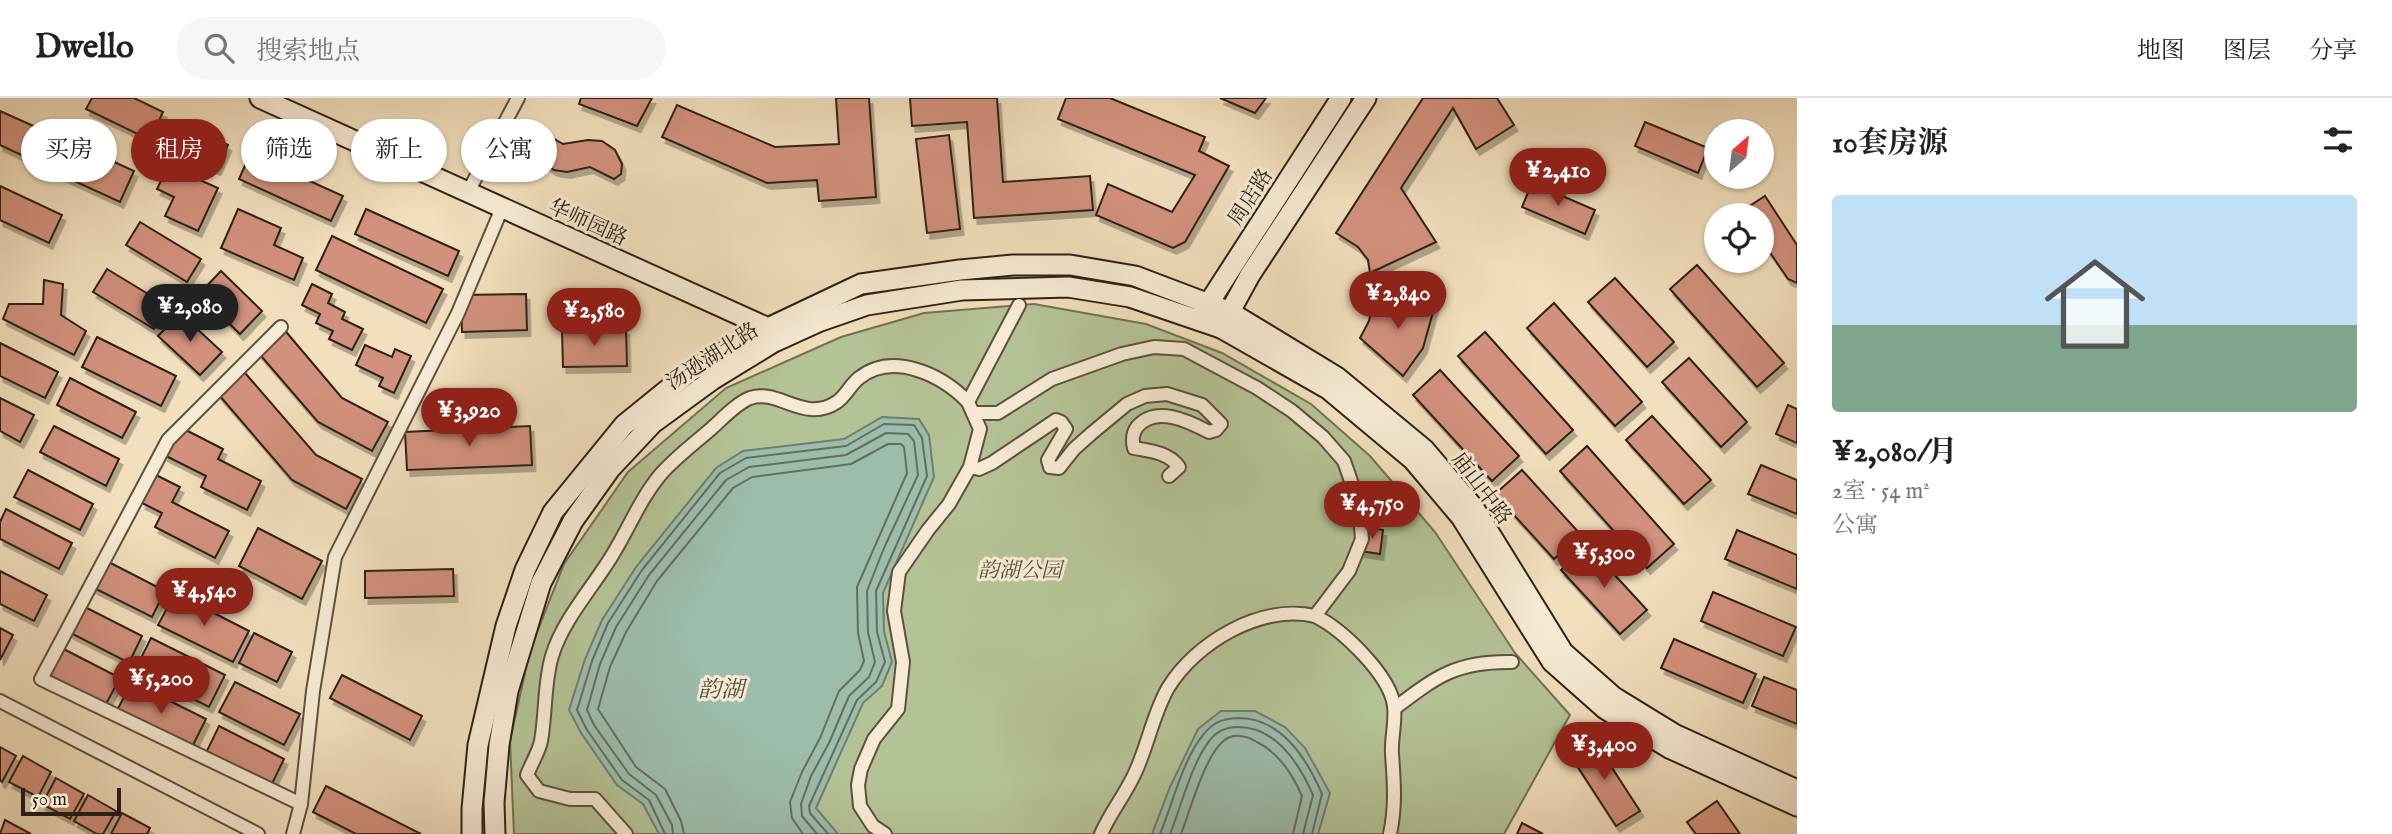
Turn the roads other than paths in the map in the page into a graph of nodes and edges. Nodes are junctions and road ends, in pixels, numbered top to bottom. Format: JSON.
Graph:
{"nodes":[{"id":1,"x":260,"y":98,"type":"edge"},
{"id":2,"x":518,"y":98,"type":"edge"},
{"id":3,"x":1340,"y":98,"type":"edge"},
{"id":4,"x":1366,"y":101,"type":"edge"},
{"id":5,"x":468,"y":192,"type":"junction"},
{"id":6,"x":502,"y":208,"type":"junction"},
{"id":7,"x":1208,"y":302,"type":"junction"},
{"id":8,"x":1019,"y":305,"type":"dead end"},
{"id":9,"x":1199,"y":320,"type":"junction"},
{"id":10,"x":1226,"y":320,"type":"junction"},
{"id":11,"x":281,"y":327,"type":"dead end"},
{"id":12,"x":771,"y":335,"type":"junction"},
{"id":13,"x":970,"y":408,"type":"junction"},
{"id":14,"x":970,"y":467,"type":"junction"},
{"id":15,"x":1169,"y":476,"type":"dead end"},
{"id":16,"x":1315,"y":616,"type":"junction"},
{"id":17,"x":1512,"y":662,"type":"dead end"},
{"id":18,"x":0,"y":701,"type":"edge"},
{"id":19,"x":1395,"y":708,"type":"junction"},
{"id":20,"x":1797,"y":790,"type":"edge"},
{"id":21,"x":301,"y":804,"type":"junction"},
{"id":22,"x":1797,"y":806,"type":"edge"},
{"id":23,"x":258,"y":834,"type":"edge"},
{"id":24,"x":293,"y":834,"type":"edge"},
{"id":25,"x":472,"y":834,"type":"edge"},
{"id":26,"x":495,"y":834,"type":"edge"},
{"id":27,"x":626,"y":834,"type":"edge"},
{"id":28,"x":885,"y":834,"type":"edge"},
{"id":29,"x":1101,"y":834,"type":"edge"},
{"id":30,"x":1390,"y":834,"type":"edge"}],
"edges":[{"from":1,"to":5,"type":"street","name":"华师园路"},
{"from":2,"to":5,"type":"street"},
{"from":3,"to":7,"type":"street","name":"周店路"},
{"from":4,"to":10,"type":"street","name":"周店路"},
{"from":5,"to":6,"type":"street","name":"华师园路"},
{"from":6,"to":12,"type":"street","name":"华师园路"},
{"from":6,"to":21,"type":"street"},
{"from":7,"to":9,"type":"street","name":"周店路"},
{"from":7,"to":10,"type":"street","name":"庙山中路"},
{"from":7,"to":12,"type":"street","name":"汤逊湖北路"},
{"from":8,"to":13,"type":"street"},
{"from":9,"to":10,"type":"street","name":"汤逊湖北路"},
{"from":9,"to":12,"type":"street","name":"汤逊湖北路"},
{"from":10,"to":20,"type":"street","name":"庙山中路"},
{"from":10,"to":22,"type":"street","name":"庙山中路"},
{"from":11,"to":21,"type":"street"},
{"from":12,"to":25,"type":"street","name":"汤逊湖北路"},
{"from":12,"to":26,"type":"street","name":"汤逊湖北路"},
{"from":13,"to":14,"type":"street"},
{"from":13,"to":16,"type":"street"},
{"from":13,"to":27,"type":"street"},
{"from":14,"to":15,"type":"street"},
{"from":14,"to":28,"type":"street"},
{"from":16,"to":19,"type":"street"},
{"from":16,"to":29,"type":"street"},
{"from":17,"to":19,"type":"street"},
{"from":18,"to":23,"type":"street"},
{"from":19,"to":30,"type":"street"},
{"from":21,"to":24,"type":"street"}]}
